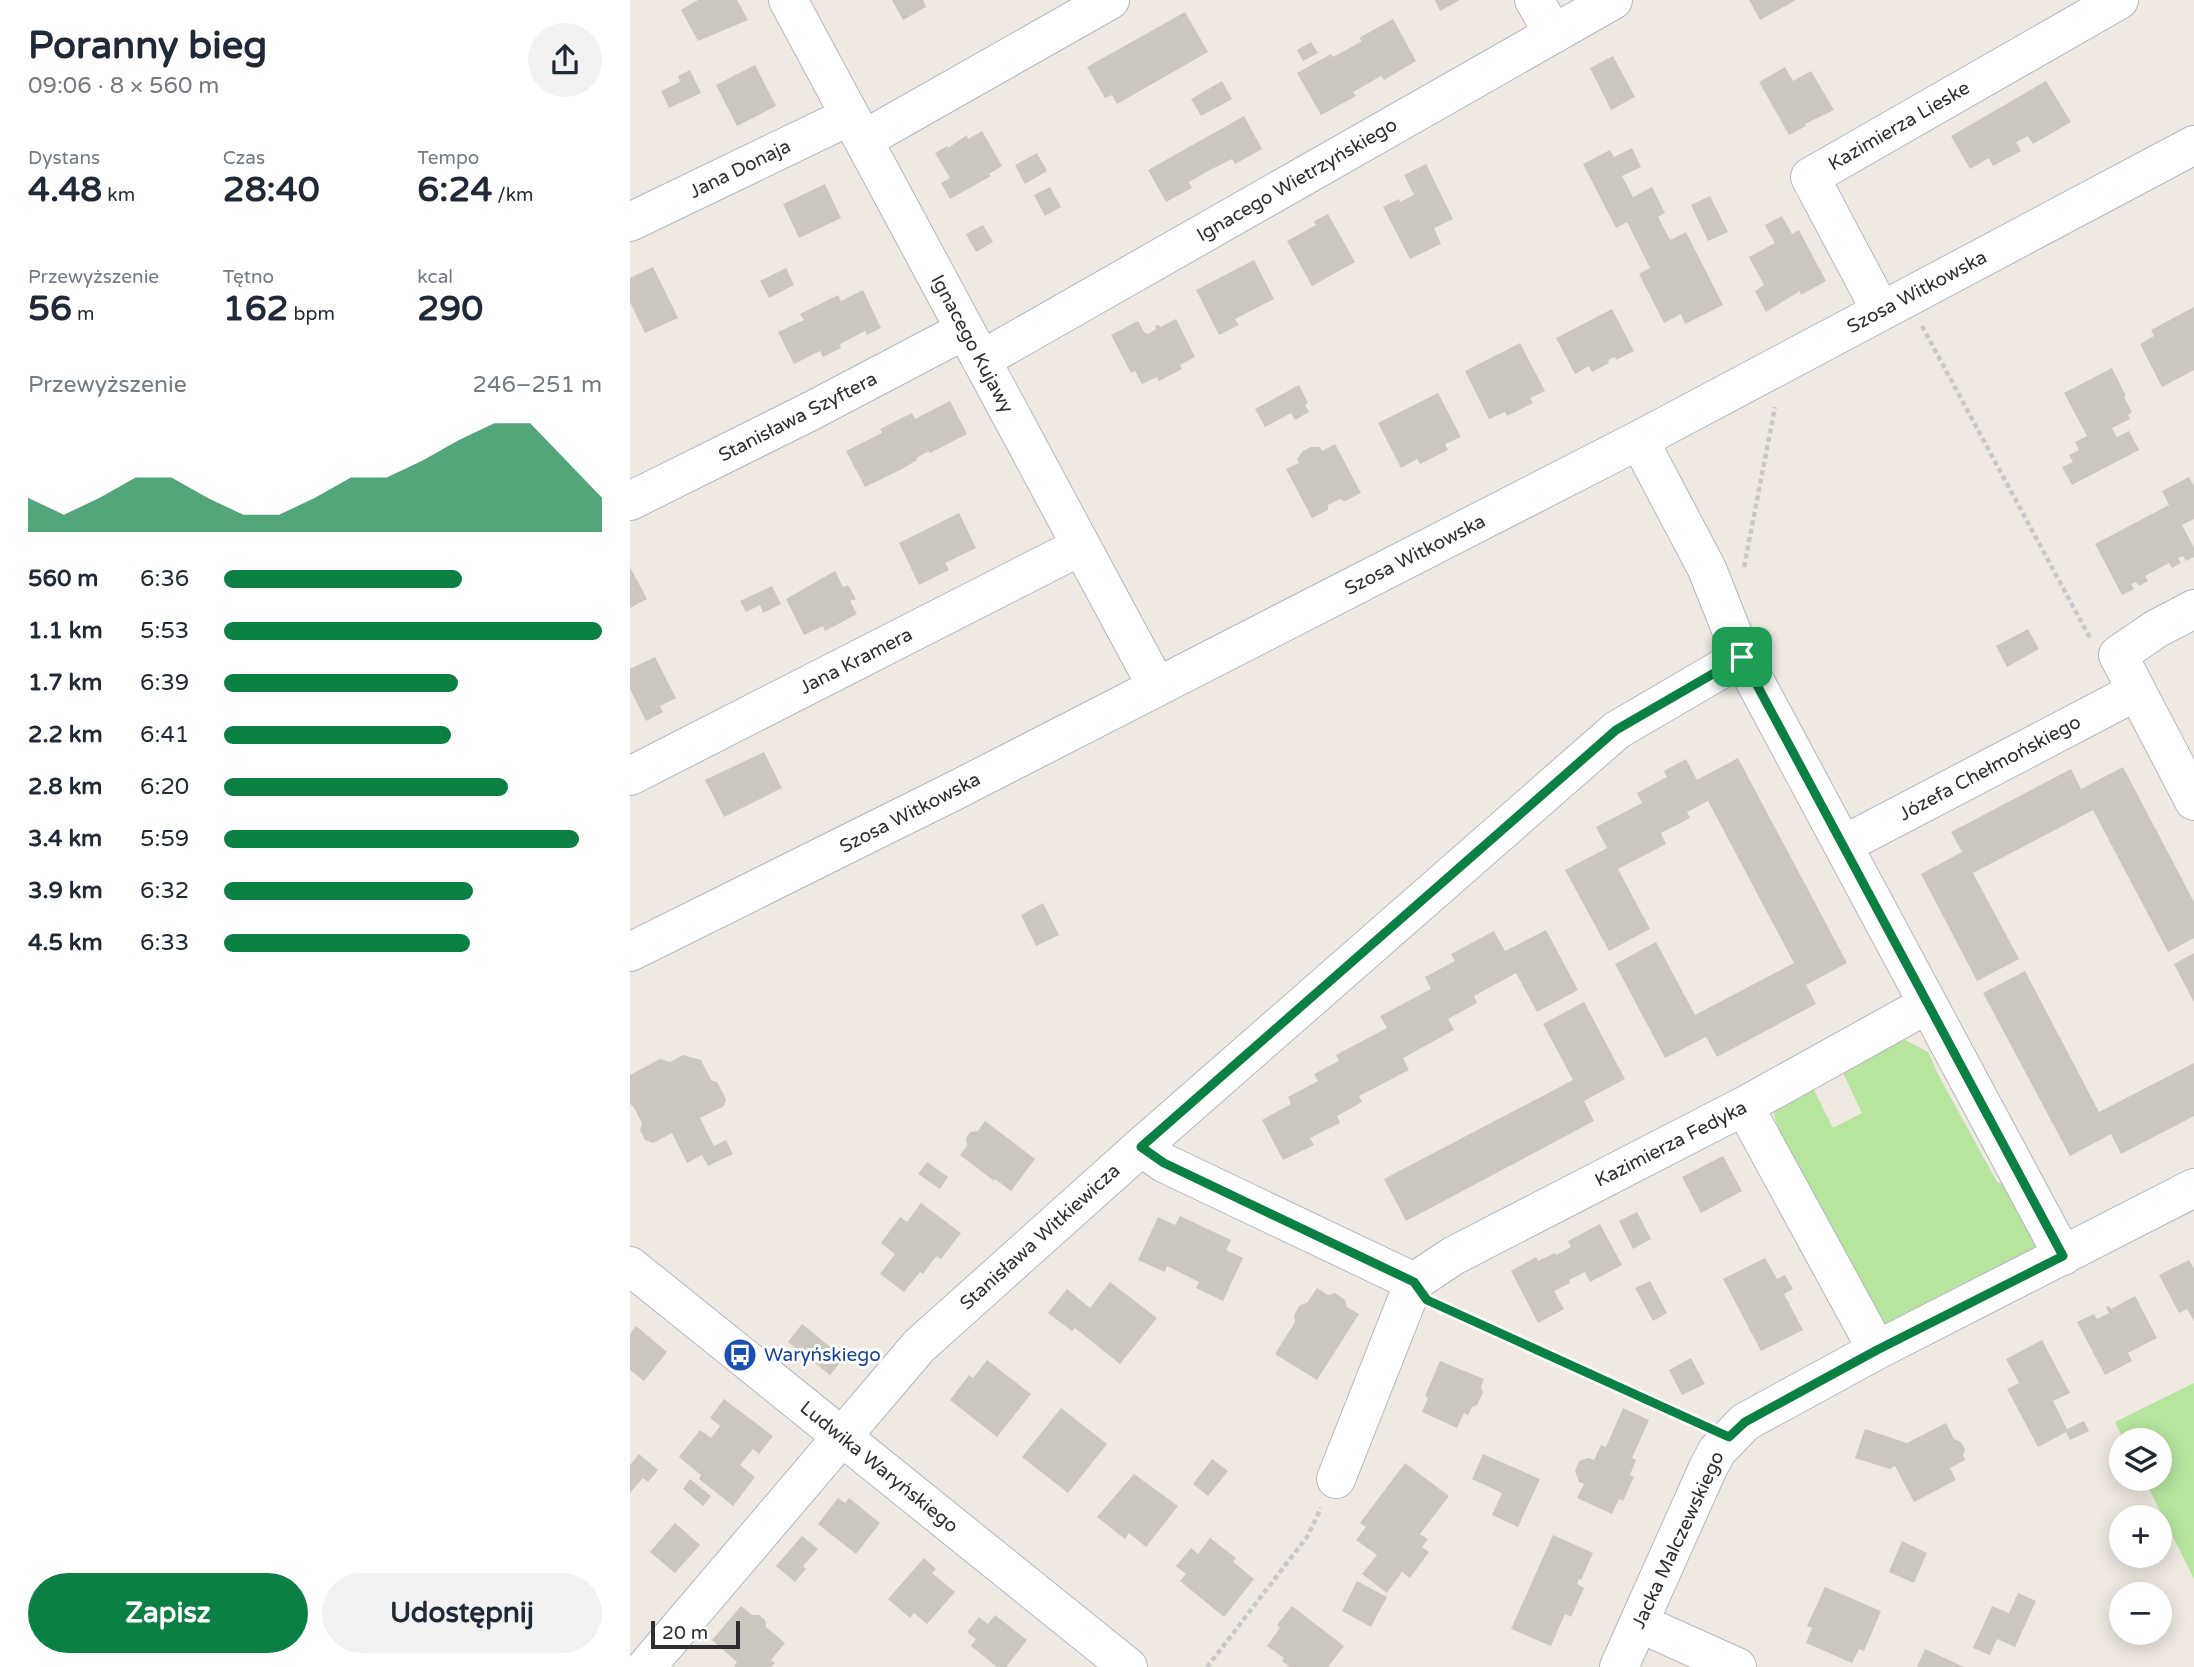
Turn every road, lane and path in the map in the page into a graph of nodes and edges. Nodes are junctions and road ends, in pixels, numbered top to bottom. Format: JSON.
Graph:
{"nodes":[{"id":1,"x":788,"y":0,"type":"edge"},
{"id":2,"x":1110,"y":0,"type":"edge"},
{"id":3,"x":1534,"y":0,"type":"edge"},
{"id":4,"x":1613,"y":0,"type":"edge"},
{"id":5,"x":2119,"y":0,"type":"edge"},
{"id":6,"x":1554,"y":34,"type":"junction"},
{"id":7,"x":856,"y":128,"type":"junction"},
{"id":8,"x":2194,"y":145,"type":"edge"},
{"id":9,"x":630,"y":222,"type":"edge"},
{"id":10,"x":1894,"y":304,"type":"junction"},
{"id":11,"x":973,"y":345,"type":"junction"},
{"id":12,"x":1639,"y":440,"type":"junction"},
{"id":13,"x":630,"y":501,"type":"edge"},
{"id":14,"x":1081,"y":546,"type":"junction"},
{"id":15,"x":2194,"y":609,"type":"edge"},
{"id":16,"x":2118,"y":655,"type":"junction"},
{"id":17,"x":1742,"y":657,"type":"junction"},
{"id":18,"x":1157,"y":687,"type":"junction"},
{"id":19,"x":2137,"y":691,"type":"junction"},
{"id":20,"x":630,"y":776,"type":"edge"},
{"id":21,"x":2194,"y":801,"type":"edge"},
{"id":22,"x":1843,"y":845,"type":"junction"},
{"id":23,"x":630,"y":952,"type":"edge"},
{"id":24,"x":1928,"y":1004,"type":"junction"},
{"id":25,"x":1744,"y":1106,"type":"junction"},
{"id":26,"x":1141,"y":1147,"type":"junction"},
{"id":27,"x":2194,"y":1188,"type":"edge"},
{"id":28,"x":2063,"y":1256,"type":"junction"},
{"id":29,"x":630,"y":1266,"type":"edge"},
{"id":30,"x":1414,"y":1282,"type":"junction"},
{"id":31,"x":1877,"y":1350,"type":"junction"},
{"id":32,"x":841,"y":1437,"type":"junction"},
{"id":33,"x":1729,"y":1437,"type":"junction"},
{"id":34,"x":1336,"y":1479,"type":"joint"},
{"id":35,"x":1639,"y":1623,"type":"junction"},
{"id":36,"x":630,"y":1658,"type":"edge"},
{"id":37,"x":640,"y":1667,"type":"edge"},
{"id":38,"x":646,"y":1667,"type":"edge"},
{"id":39,"x":1128,"y":1667,"type":"edge"},
{"id":40,"x":1207,"y":1667,"type":"edge"},
{"id":41,"x":1619,"y":1667,"type":"edge"},
{"id":42,"x":1737,"y":1667,"type":"edge"}],
"edges":[{"from":1,"to":7,"type":"street","name":"Ignacego Kujawy"},
{"from":2,"to":7,"type":"street","name":"Jana Donaja"},
{"from":3,"to":6,"type":"street"},
{"from":4,"to":6,"type":"street","name":"Ignacego Wietrzyńskiego"},
{"from":5,"to":10,"type":"street","name":"Kazimierza Lieske"},
{"from":6,"to":11,"type":"street","name":"Ignacego Wietrzyńskiego"},
{"from":7,"to":9,"type":"street","name":"Jana Donaja"},
{"from":7,"to":11,"type":"street","name":"Ignacego Kujawy"},
{"from":8,"to":10,"type":"street","name":"Szosa Witkowska"},
{"from":10,"to":12,"type":"street","name":"Szosa Witkowska"},
{"from":10,"to":16,"type":"path"},
{"from":11,"to":13,"type":"street","name":"Stanisława Szyftera"},
{"from":11,"to":14,"type":"street","name":"Ignacego Kujawy"},
{"from":12,"to":17,"type":"street"},
{"from":12,"to":18,"type":"street","name":"Szosa Witkowska"},
{"from":14,"to":18,"type":"street","name":"Ignacego Kujawy"},
{"from":14,"to":20,"type":"street","name":"Jana Kramera"},
{"from":15,"to":16,"type":"street"},
{"from":16,"to":19,"type":"street"},
{"from":17,"to":22,"type":"street"},
{"from":17,"to":26,"type":"street","name":"Stanisława Witkiewicza"},
{"from":18,"to":23,"type":"street","name":"Szosa Witkowska"},
{"from":19,"to":21,"type":"street"},
{"from":19,"to":22,"type":"street","name":"Józefa Chełmońskiego"},
{"from":22,"to":24,"type":"street"},
{"from":24,"to":25,"type":"street","name":"Kazimierza Fedyka"},
{"from":24,"to":28,"type":"street"},
{"from":25,"to":30,"type":"street","name":"Kazimierza Fedyka"},
{"from":25,"to":31,"type":"street"},
{"from":26,"to":30,"type":"street"},
{"from":26,"to":32,"type":"street","name":"Stanisława Witkiewicza"},
{"from":27,"to":28,"type":"street","name":"Jacka Malczewskiego"},
{"from":28,"to":31,"type":"street","name":"Jacka Malczewskiego"},
{"from":29,"to":32,"type":"street","name":"Ludwika Waryńskiego"},
{"from":30,"to":33,"type":"path"},
{"from":30,"to":34,"type":"street"},
{"from":31,"to":33,"type":"street","name":"Jacka Malczewskiego"},
{"from":32,"to":38,"type":"street","name":"Stanisława Witkiewicza"},
{"from":32,"to":39,"type":"street","name":"Ludwika Waryńskiego"},
{"from":33,"to":35,"type":"street","name":"Jacka Malczewskiego"},
{"from":34,"to":40,"type":"path"},
{"from":35,"to":41,"type":"street","name":"Jacka Malczewskiego"},
{"from":35,"to":42,"type":"street"},
{"from":36,"to":37,"type":"street"}]}
